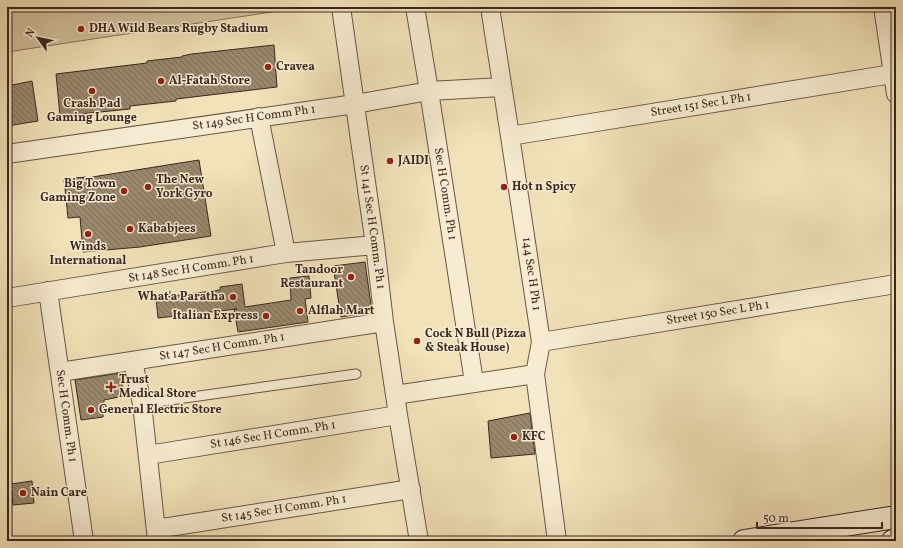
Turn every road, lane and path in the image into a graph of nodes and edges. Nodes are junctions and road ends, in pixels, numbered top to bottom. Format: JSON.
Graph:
{"nodes":[{"id":1,"x":341,"y":7,"type":"edge"},
{"id":2,"x":415,"y":7,"type":"edge"},
{"id":3,"x":490,"y":7,"type":"edge"},
{"id":4,"x":883,"y":7,"type":"edge"},
{"id":5,"x":892,"y":74,"type":"junction"},
{"id":6,"x":502,"y":87,"type":"junction"},
{"id":7,"x":429,"y":91,"type":"junction"},
{"id":8,"x":896,"y":94,"type":"edge"},
{"id":9,"x":354,"y":104,"type":"junction"},
{"id":10,"x":259,"y":117,"type":"junction"},
{"id":11,"x":510,"y":136,"type":"junction"},
{"id":12,"x":7,"y":154,"type":"edge"},
{"id":13,"x":375,"y":245,"type":"junction"},
{"id":14,"x":286,"y":253,"type":"junction"},
{"id":15,"x":896,"y":284,"type":"edge"},
{"id":16,"x":48,"y":292,"type":"junction"},
{"id":17,"x":7,"y":298,"type":"edge"},
{"id":18,"x":384,"y":322,"type":"junction"},
{"id":19,"x":541,"y":342,"type":"junction"},
{"id":20,"x":133,"y":360,"type":"junction"},
{"id":21,"x":60,"y":372,"type":"junction"},
{"id":22,"x":356,"y":374,"type":"dead end"},
{"id":23,"x":535,"y":374,"type":"junction"},
{"id":24,"x":474,"y":382,"type":"junction"},
{"id":25,"x":395,"y":394,"type":"junction"},
{"id":26,"x":142,"y":404,"type":"junction"},
{"id":27,"x":398,"y":415,"type":"junction"},
{"id":28,"x":148,"y":455,"type":"junction"},
{"id":29,"x":411,"y":489,"type":"junction"},
{"id":30,"x":896,"y":517,"type":"edge"},
{"id":31,"x":153,"y":538,"type":"edge"},
{"id":32,"x":896,"y":540,"type":"edge"},
{"id":33,"x":84,"y":541,"type":"edge"},
{"id":34,"x":419,"y":541,"type":"edge"},
{"id":35,"x":557,"y":541,"type":"edge"},
{"id":36,"x":744,"y":541,"type":"edge"},
{"id":37,"x":893,"y":541,"type":"edge"}],
"edges":[{"from":1,"to":9,"type":"street","name":"St 141 Sec H Comm. Ph 1"},
{"from":2,"to":7,"type":"street","name":"Sec H Comm. Ph 1"},
{"from":3,"to":6,"type":"street","name":"144 Sec H Ph 1"},
{"from":4,"to":5,"type":"street"},
{"from":5,"to":8,"type":"street"},
{"from":5,"to":11,"type":"street","name":"Street 151 Sec L Ph 1"},
{"from":6,"to":7,"type":"street","name":"St 149 Sec H Comm Ph 1"},
{"from":6,"to":11,"type":"street","name":"144 Sec H Ph 1"},
{"from":7,"to":9,"type":"street","name":"St 149 Sec H Comm Ph 1"},
{"from":7,"to":24,"type":"street","name":"Sec H Comm. Ph 1"},
{"from":9,"to":10,"type":"street","name":"St 149 Sec H Comm Ph 1"},
{"from":9,"to":13,"type":"street","name":"St 141 Sec H Comm. Ph 1"},
{"from":10,"to":12,"type":"street","name":"St 149 Sec H Comm Ph 1"},
{"from":10,"to":14,"type":"street"},
{"from":11,"to":19,"type":"street","name":"144 Sec H Ph 1"},
{"from":13,"to":14,"type":"street","name":"St 148 Sec H Comm. Ph 1"},
{"from":13,"to":18,"type":"street","name":"St 141 Sec H Comm. Ph 1"},
{"from":14,"to":16,"type":"street","name":"St 148 Sec H Comm. Ph 1"},
{"from":15,"to":19,"type":"street","name":"Street 150 Sec L Ph 1"},
{"from":16,"to":17,"type":"street","name":"St 148 Sec H Comm. Ph 1"},
{"from":16,"to":21,"type":"street","name":"Sec H Comm. Ph 1"},
{"from":18,"to":20,"type":"street","name":"St 147 Sec H Comm. Ph 1"},
{"from":18,"to":25,"type":"street","name":"St 141 Sec H Comm. Ph 1"},
{"from":19,"to":23,"type":"street","name":"144 Sec H Ph 1"},
{"from":20,"to":21,"type":"street","name":"St 147 Sec H Comm. Ph 1"},
{"from":20,"to":26,"type":"street"},
{"from":21,"to":33,"type":"street","name":"Sec H Comm. Ph 1"},
{"from":22,"to":26,"type":"lane"},
{"from":23,"to":24,"type":"street"},
{"from":23,"to":35,"type":"street","name":"144 Sec H Ph 1"},
{"from":24,"to":25,"type":"street"},
{"from":25,"to":27,"type":"street","name":"St 141 Sec H Comm. Ph 1"},
{"from":26,"to":28,"type":"street"},
{"from":27,"to":28,"type":"street","name":"St 146 Sec H Comm. Ph 1"},
{"from":27,"to":29,"type":"street","name":"St 141 Sec H Comm. Ph 1"},
{"from":28,"to":31,"type":"street"},
{"from":29,"to":31,"type":"street","name":"St 145 Sec H Comm. Ph 1"},
{"from":29,"to":34,"type":"street","name":"St 141 Sec H Comm. Ph 1"},
{"from":30,"to":36,"type":"main road"},
{"from":32,"to":37,"type":"main road"}]}
